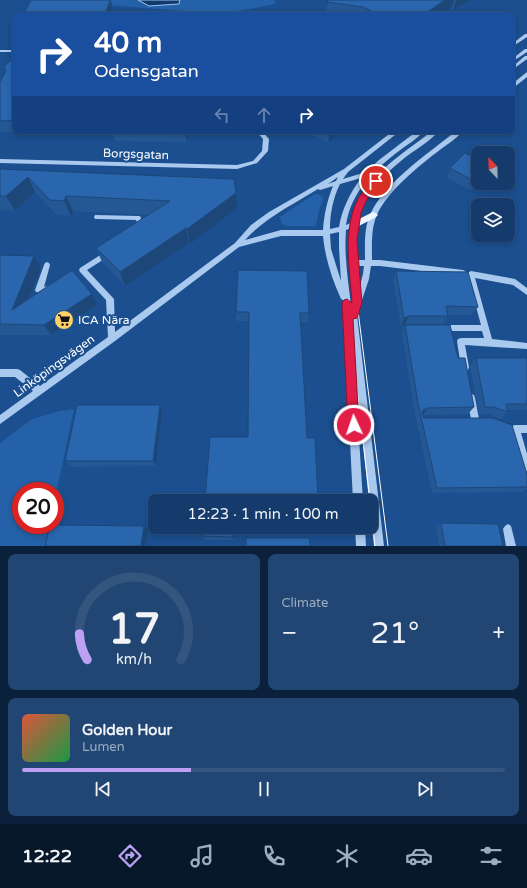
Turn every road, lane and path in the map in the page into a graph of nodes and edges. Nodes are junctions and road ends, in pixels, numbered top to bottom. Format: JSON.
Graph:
{"nodes":[{"id":1,"x":527,"y":35,"type":"edge"},
{"id":2,"x":515,"y":44,"type":"edge"},
{"id":3,"x":527,"y":50,"type":"edge"},
{"id":4,"x":0,"y":51,"type":"edge"},
{"id":5,"x":12,"y":51,"type":"edge"},
{"id":6,"x":527,"y":58,"type":"edge"},
{"id":7,"x":515,"y":59,"type":"edge"},
{"id":8,"x":515,"y":68,"type":"edge"},
{"id":9,"x":527,"y":74,"type":"edge"},
{"id":10,"x":515,"y":84,"type":"edge"},
{"id":11,"x":262,"y":134,"type":"edge"},
{"id":12,"x":393,"y":134,"type":"edge"},
{"id":13,"x":417,"y":134,"type":"edge"},
{"id":14,"x":432,"y":134,"type":"edge"},
{"id":15,"x":456,"y":134,"type":"edge"},
{"id":16,"x":0,"y":161,"type":"edge"},
{"id":17,"x":346,"y":170,"type":"junction"},
{"id":18,"x":368,"y":174,"type":"junction"},
{"id":19,"x":336,"y":183,"type":"junction"},
{"id":20,"x":308,"y":191,"type":"junction"},
{"id":21,"x":374,"y":215,"type":"junction"},
{"id":22,"x":98,"y":217,"type":"dead end"},
{"id":23,"x":354,"y":225,"type":"junction"},
{"id":24,"x":342,"y":229,"type":"junction"},
{"id":25,"x":325,"y":233,"type":"junction"},
{"id":26,"x":136,"y":235,"type":"edge"},
{"id":27,"x":237,"y":245,"type":"junction"},
{"id":28,"x":116,"y":248,"type":"edge"},
{"id":29,"x":353,"y":263,"type":"junction"},
{"id":30,"x":367,"y":263,"type":"junction"},
{"id":31,"x":47,"y":265,"type":"dead end"},
{"id":32,"x":471,"y":274,"type":"junction"},
{"id":33,"x":59,"y":284,"type":"edge"},
{"id":34,"x":527,"y":292,"type":"edge"},
{"id":35,"x":347,"y":303,"type":"junction"},
{"id":36,"x":357,"y":303,"type":"junction"},
{"id":37,"x":353,"y":315,"type":"junction"},
{"id":38,"x":434,"y":328,"type":"edge"},
{"id":39,"x":485,"y":328,"type":"junction"},
{"id":40,"x":112,"y":339,"type":"junction"},
{"id":41,"x":482,"y":342,"type":"junction"},
{"id":42,"x":527,"y":346,"type":"edge"},
{"id":43,"x":466,"y":372,"type":"edge"},
{"id":44,"x":0,"y":373,"type":"edge"},
{"id":45,"x":469,"y":388,"type":"edge"},
{"id":46,"x":39,"y":391,"type":"junction"},
{"id":47,"x":487,"y":419,"type":"edge"},
{"id":48,"x":0,"y":420,"type":"edge"},
{"id":49,"x":527,"y":429,"type":"edge"},
{"id":50,"x":527,"y":468,"type":"edge"},
{"id":51,"x":358,"y":494,"type":"edge"},
{"id":52,"x":508,"y":529,"type":"dead end"},
{"id":53,"x":360,"y":534,"type":"edge"},
{"id":54,"x":361,"y":546,"type":"edge"},
{"id":55,"x":378,"y":546,"type":"edge"},
{"id":56,"x":511,"y":546,"type":"edge"}],
"edges":[{"from":1,"to":2,"type":"street"},
{"from":3,"to":7,"type":"street"},
{"from":4,"to":5,"type":"street"},
{"from":6,"to":8,"type":"street"},
{"from":9,"to":10,"type":"street"},
{"from":11,"to":16,"type":"street","name":"Borgsgatan"},
{"from":12,"to":17,"type":"street","name":"Linköpingsvägen"},
{"from":13,"to":18,"type":"street"},
{"from":14,"to":23,"type":"street"},
{"from":15,"to":21,"type":"street","name":"Linköpingsvägen"},
{"from":17,"to":19,"type":"street"},
{"from":17,"to":20,"type":"street","name":"Linköpingsvägen"},
{"from":18,"to":19,"type":"street"},
{"from":18,"to":24,"type":"street"},
{"from":19,"to":20,"type":"street"},
{"from":19,"to":25,"type":"street"},
{"from":20,"to":27,"type":"street","name":"Linköpingsvägen"},
{"from":21,"to":23,"type":"main road","name":"Linköpingsvägen"},
{"from":21,"to":30,"type":"street"},
{"from":22,"to":26,"type":"street"},
{"from":23,"to":24,"type":"street","name":"Linköpingsvägen"},
{"from":23,"to":29,"type":"street"},
{"from":24,"to":25,"type":"street","name":"Linköpingsvägen"},
{"from":24,"to":35,"type":"street"},
{"from":25,"to":27,"type":"street","name":"Linköpingsvägen"},
{"from":25,"to":35,"type":"street"},
{"from":27,"to":40,"type":"street","name":"Linköpingsvägen"},
{"from":28,"to":40,"type":"street"},
{"from":29,"to":30,"type":"street"},
{"from":29,"to":36,"type":"street"},
{"from":30,"to":32,"type":"street"},
{"from":30,"to":36,"type":"street"},
{"from":31,"to":33,"type":"street"},
{"from":32,"to":34,"type":"street"},
{"from":32,"to":39,"type":"street"},
{"from":35,"to":37,"type":"street"},
{"from":35,"to":51,"type":"street"},
{"from":36,"to":37,"type":"street"},
{"from":37,"to":55,"type":"street"},
{"from":38,"to":39,"type":"street"},
{"from":39,"to":41,"type":"street"},
{"from":40,"to":46,"type":"street","name":"Linköpingsvägen"},
{"from":41,"to":42,"type":"street"},
{"from":41,"to":43,"type":"street"},
{"from":44,"to":46,"type":"street"},
{"from":45,"to":47,"type":"street"},
{"from":46,"to":48,"type":"street","name":"Linköpingsvägen"},
{"from":49,"to":50,"type":"street"},
{"from":52,"to":56,"type":"street"},
{"from":53,"to":54,"type":"street"}]}
